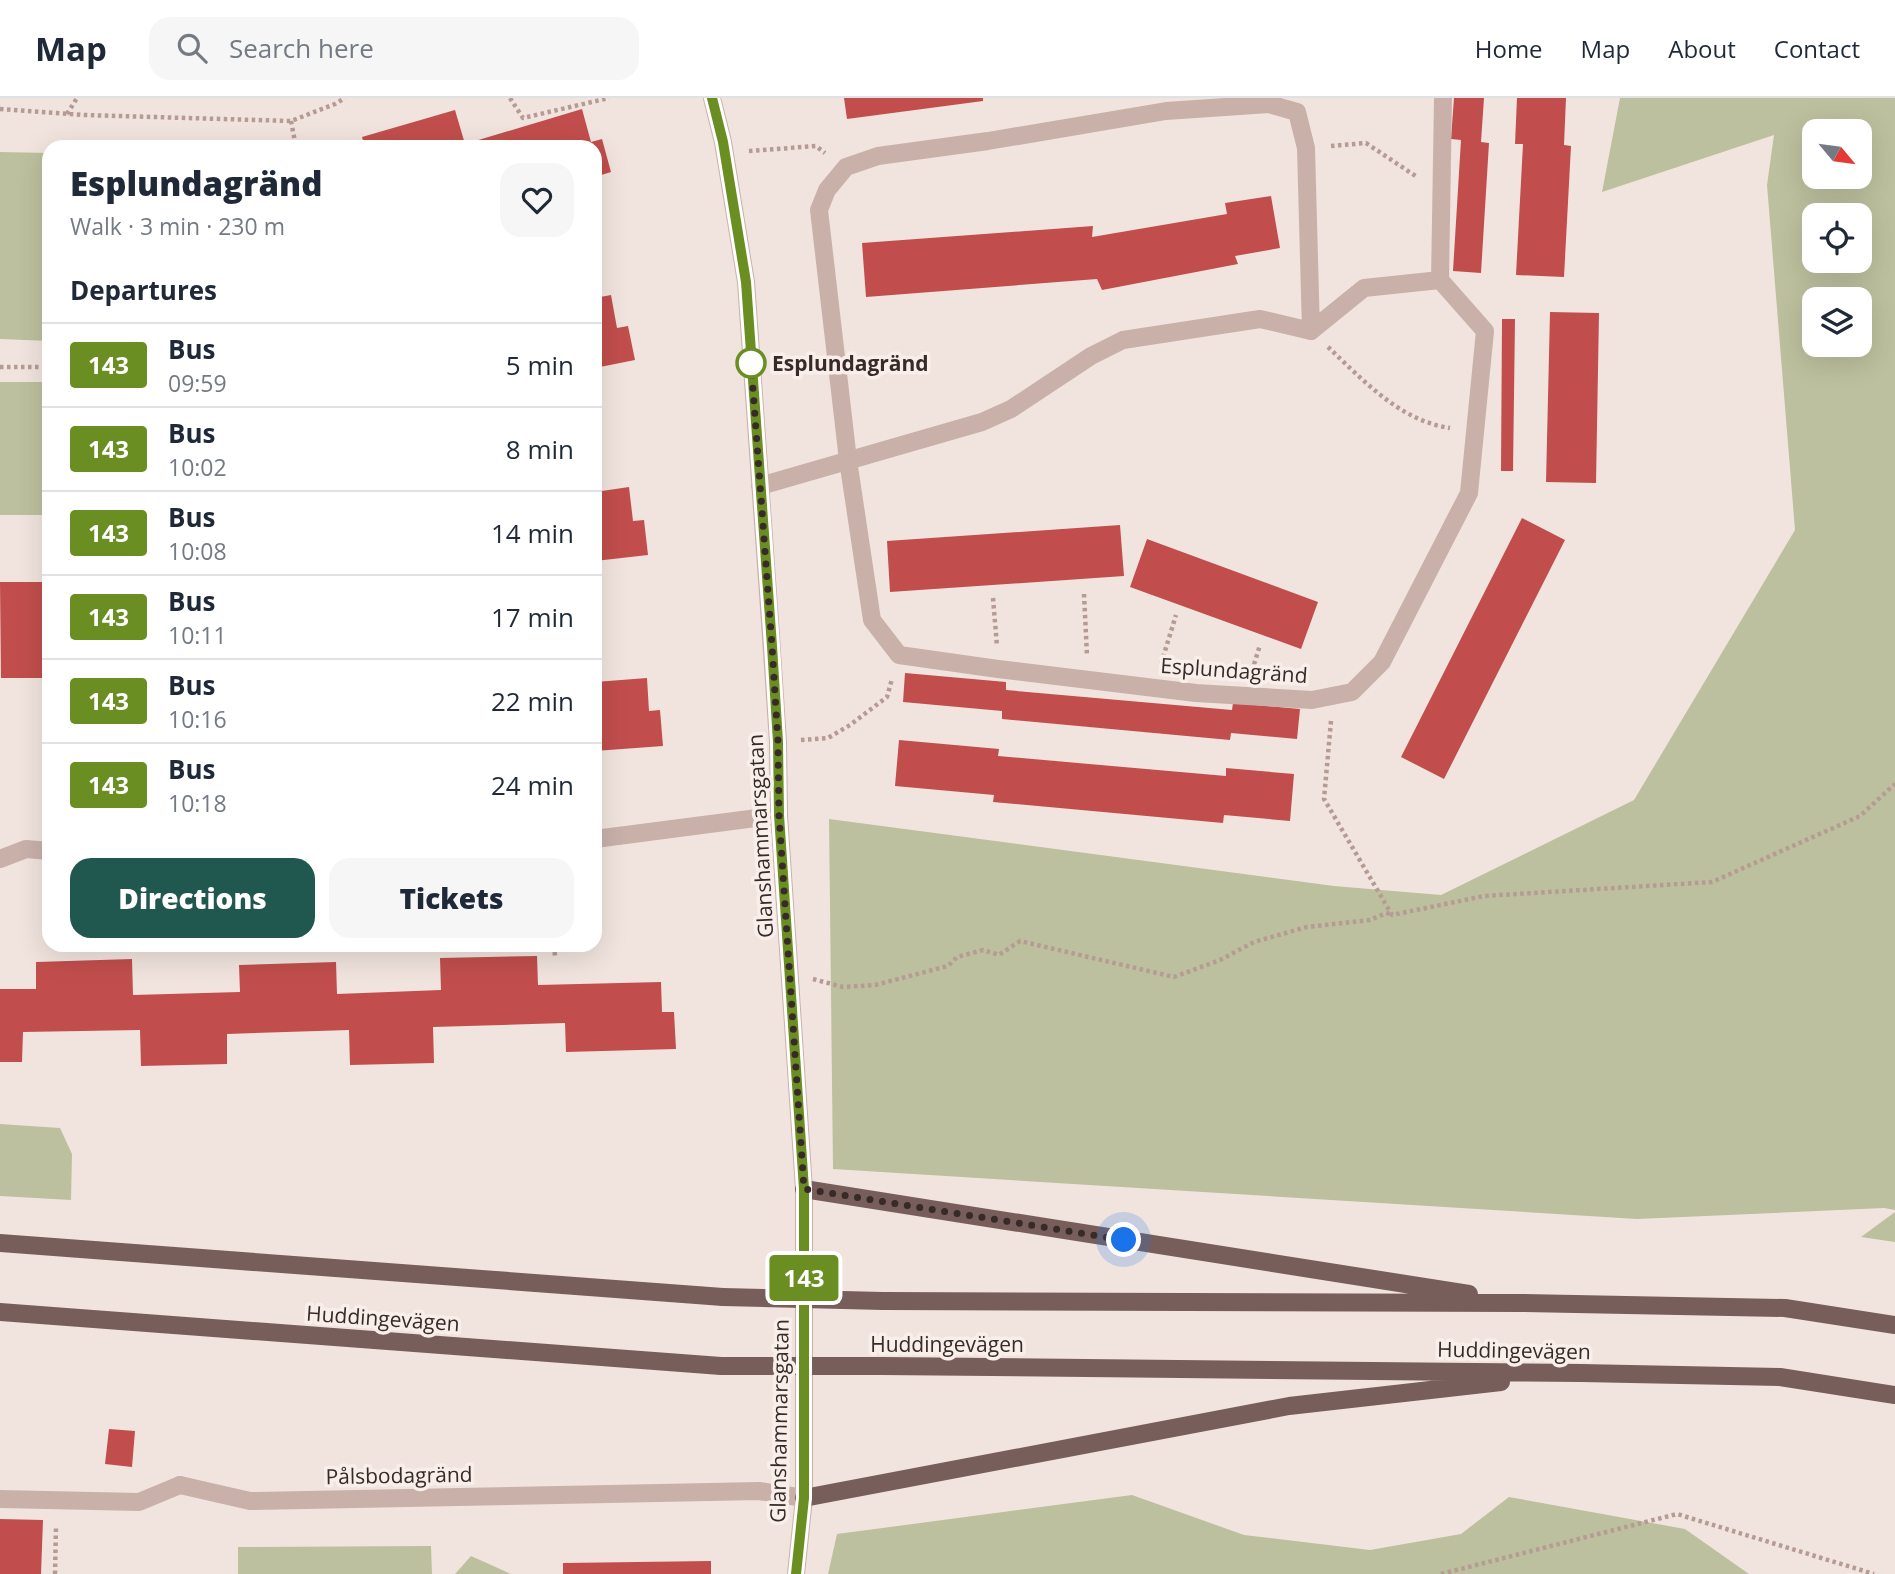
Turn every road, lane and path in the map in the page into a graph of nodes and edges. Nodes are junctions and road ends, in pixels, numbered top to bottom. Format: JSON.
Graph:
{"nodes":[{"id":1,"x":76,"y":98,"type":"edge"},
{"id":2,"x":345,"y":98,"type":"edge"},
{"id":3,"x":510,"y":98,"type":"edge"},
{"id":4,"x":610,"y":98,"type":"edge"},
{"id":5,"x":712,"y":98,"type":"edge"},
{"id":6,"x":1443,"y":98,"type":"edge"},
{"id":7,"x":0,"y":109,"type":"edge"},
{"id":8,"x":67,"y":114,"type":"junction"},
{"id":9,"x":290,"y":121,"type":"junction"},
{"id":10,"x":294,"y":140,"type":"edge"},
{"id":11,"x":1306,"y":148,"type":"junction"},
{"id":12,"x":726,"y":156,"type":"junction"},
{"id":13,"x":846,"y":167,"type":"junction"},
{"id":14,"x":1441,"y":193,"type":"junction"},
{"id":15,"x":1440,"y":280,"type":"junction"},
{"id":16,"x":1311,"y":331,"type":"junction"},
{"id":17,"x":0,"y":367,"type":"edge"},
{"id":18,"x":42,"y":367,"type":"edge"},
{"id":19,"x":1475,"y":432,"type":"junction"},
{"id":20,"x":848,"y":460,"type":"junction"},
{"id":21,"x":760,"y":486,"type":"junction"},
{"id":22,"x":1084,"y":594,"type":"dead end"},
{"id":23,"x":993,"y":598,"type":"dead end"},
{"id":24,"x":1176,"y":615,"type":"dead end"},
{"id":25,"x":899,"y":655,"type":"junction"},
{"id":26,"x":998,"y":669,"type":"junction"},
{"id":27,"x":1088,"y":680,"type":"junction"},
{"id":28,"x":1153,"y":687,"type":"junction"},
{"id":29,"x":1333,"y":695,"type":"junction"},
{"id":30,"x":800,"y":740,"type":"dead end"},
{"id":31,"x":1895,"y":783,"type":"edge"},
{"id":32,"x":779,"y":815,"type":"junction"},
{"id":33,"x":602,"y":838,"type":"edge"},
{"id":34,"x":42,"y":850,"type":"edge"},
{"id":35,"x":0,"y":859,"type":"edge"},
{"id":36,"x":1392,"y":915,"type":"junction"},
{"id":37,"x":555,"y":952,"type":"edge"},
{"id":38,"x":555,"y":956,"type":"dead end"},
{"id":39,"x":791,"y":978,"type":"junction"},
{"id":40,"x":804,"y":1189,"type":"junction"},
{"id":41,"x":0,"y":1243,"type":"edge"},
{"id":42,"x":1524,"y":1303,"type":"junction"},
{"id":43,"x":0,"y":1312,"type":"edge"},
{"id":44,"x":1895,"y":1325,"type":"edge"},
{"id":45,"x":1581,"y":1373,"type":"junction"},
{"id":46,"x":1895,"y":1395,"type":"edge"},
{"id":47,"x":804,"y":1498,"type":"junction"},
{"id":48,"x":0,"y":1499,"type":"edge"},
{"id":49,"x":56,"y":1500,"type":"junction"},
{"id":50,"x":55,"y":1574,"type":"edge"},
{"id":51,"x":796,"y":1574,"type":"edge"},
{"id":52,"x":1441,"y":1574,"type":"edge"},
{"id":53,"x":1874,"y":1574,"type":"edge"}],
"edges":[{"from":1,"to":8,"type":"path"},
{"from":2,"to":9,"type":"path"},
{"from":3,"to":4,"type":"path"},
{"from":5,"to":12,"type":"street","name":"Glanshammarsgatan"},
{"from":6,"to":14,"type":"street"},
{"from":7,"to":8,"type":"path"},
{"from":8,"to":9,"type":"path"},
{"from":9,"to":10,"type":"path"},
{"from":11,"to":13,"type":"street"},
{"from":11,"to":14,"type":"path"},
{"from":11,"to":16,"type":"street"},
{"from":12,"to":13,"type":"path"},
{"from":12,"to":21,"type":"street","name":"Glanshammarsgatan"},
{"from":13,"to":20,"type":"street"},
{"from":14,"to":15,"type":"street"},
{"from":15,"to":16,"type":"street"},
{"from":15,"to":19,"type":"street","name":"Esplundagränd"},
{"from":16,"to":19,"type":"path"},
{"from":16,"to":20,"type":"street"},
{"from":17,"to":18,"type":"path"},
{"from":19,"to":29,"type":"street","name":"Esplundagränd"},
{"from":20,"to":21,"type":"street"},
{"from":20,"to":25,"type":"street"},
{"from":21,"to":32,"type":"street","name":"Glanshammarsgatan"},
{"from":22,"to":27,"type":"path"},
{"from":23,"to":26,"type":"path"},
{"from":24,"to":28,"type":"path"},
{"from":25,"to":26,"type":"street","name":"Esplundagränd"},
{"from":25,"to":30,"type":"path"},
{"from":26,"to":27,"type":"street","name":"Esplundagränd"},
{"from":27,"to":28,"type":"street","name":"Esplundagränd"},
{"from":28,"to":29,"type":"street","name":"Esplundagränd"},
{"from":29,"to":36,"type":"path"},
{"from":31,"to":36,"type":"path"},
{"from":32,"to":33,"type":"street"},
{"from":32,"to":39,"type":"street","name":"Glanshammarsgatan"},
{"from":34,"to":35,"type":"street"},
{"from":36,"to":39,"type":"path"},
{"from":37,"to":38,"type":"path"},
{"from":39,"to":40,"type":"street","name":"Glanshammarsgatan"},
{"from":40,"to":42,"type":"main road"},
{"from":40,"to":47,"type":"street","name":"Glanshammarsgatan"},
{"from":41,"to":42,"type":"main road","name":"Huddingevägen","bridge":true},
{"from":42,"to":44,"type":"main road","name":"Huddingevägen"},
{"from":43,"to":45,"type":"main road","name":"Huddingevägen","bridge":true},
{"from":45,"to":46,"type":"main road","name":"Huddingevägen"},
{"from":45,"to":47,"type":"main road"},
{"from":47,"to":49,"type":"street","name":"Pålsbodagränd"},
{"from":47,"to":51,"type":"street","name":"Glanshammarsgatan"},
{"from":48,"to":49,"type":"street","name":"Pålsbodagränd"},
{"from":49,"to":50,"type":"path"},
{"from":52,"to":53,"type":"path"}]}
